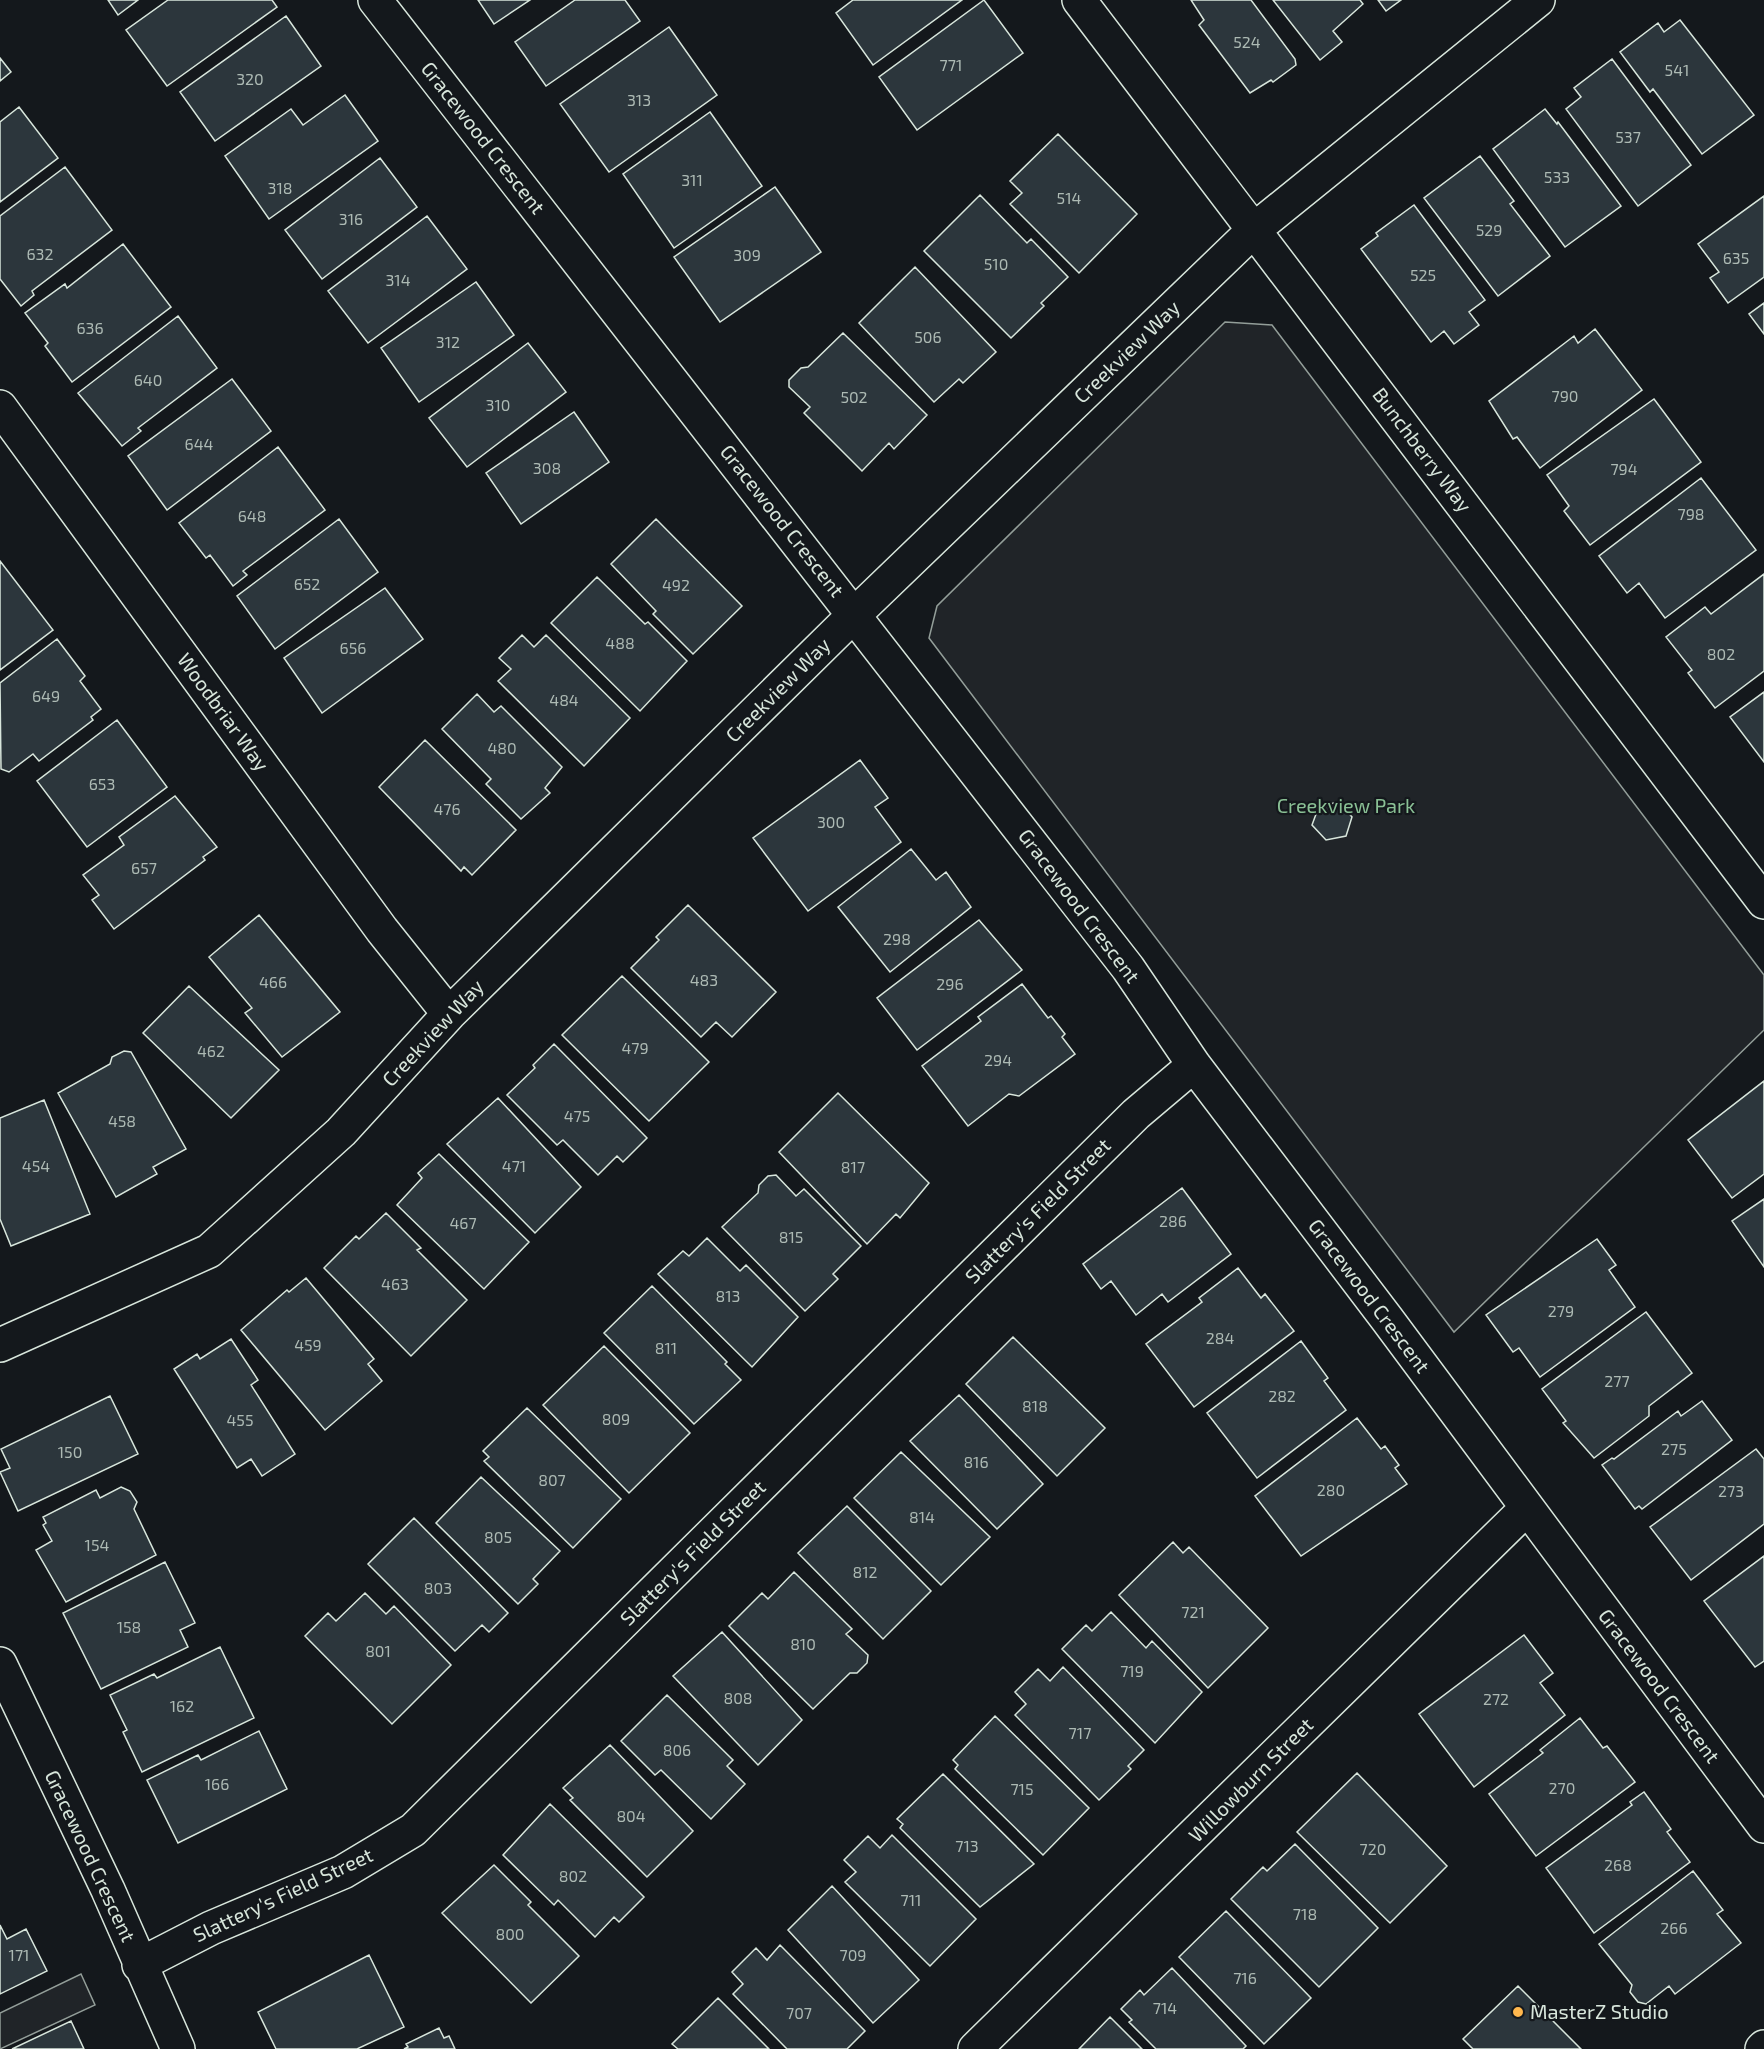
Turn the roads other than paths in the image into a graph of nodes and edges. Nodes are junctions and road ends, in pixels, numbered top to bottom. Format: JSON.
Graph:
{"nodes":[{"id":1,"x":375,"y":0,"type":"edge"},
{"id":2,"x":1079,"y":0,"type":"edge"},
{"id":3,"x":1538,"y":0,"type":"edge"},
{"id":4,"x":1255,"y":229,"type":"junction"},
{"id":5,"x":0,"y":407,"type":"edge"},
{"id":6,"x":855,"y":614,"type":"junction"},
{"id":7,"x":1764,"y":902,"type":"edge"},
{"id":8,"x":449,"y":1014,"type":"junction"},
{"id":9,"x":1194,"y":1065,"type":"junction"},
{"id":10,"x":0,"y":1345,"type":"edge"},
{"id":11,"x":1526,"y":1509,"type":"junction"},
{"id":12,"x":0,"y":1664,"type":"edge"},
{"id":13,"x":1764,"y":1826,"type":"edge"},
{"id":14,"x":139,"y":1965,"type":"junction"},
{"id":15,"x":178,"y":2049,"type":"edge"},
{"id":16,"x":975,"y":2049,"type":"edge"}],
"edges":[{"from":1,"to":6,"type":"street","name":"Gracewood Crescent"},
{"from":2,"to":4,"type":"street","name":"Bunchberry Way"},
{"from":3,"to":4,"type":"street","name":"Creekview Way"},
{"from":4,"to":6,"type":"street","name":"Creekview Way"},
{"from":4,"to":7,"type":"street","name":"Bunchberry Way"},
{"from":5,"to":8,"type":"street","name":"Woodbriar Way"},
{"from":6,"to":8,"type":"street","name":"Creekview Way"},
{"from":6,"to":9,"type":"street","name":"Gracewood Crescent"},
{"from":8,"to":10,"type":"street","name":"Creekview Way"},
{"from":9,"to":11,"type":"street","name":"Gracewood Crescent"},
{"from":9,"to":14,"type":"street","name":"Slattery's Field Street"},
{"from":11,"to":13,"type":"street","name":"Gracewood Crescent"},
{"from":11,"to":16,"type":"street","name":"Willowburn Street"},
{"from":12,"to":14,"type":"street","name":"Gracewood Crescent"},
{"from":14,"to":15,"type":"street","name":"Gracewood Crescent"}]}
